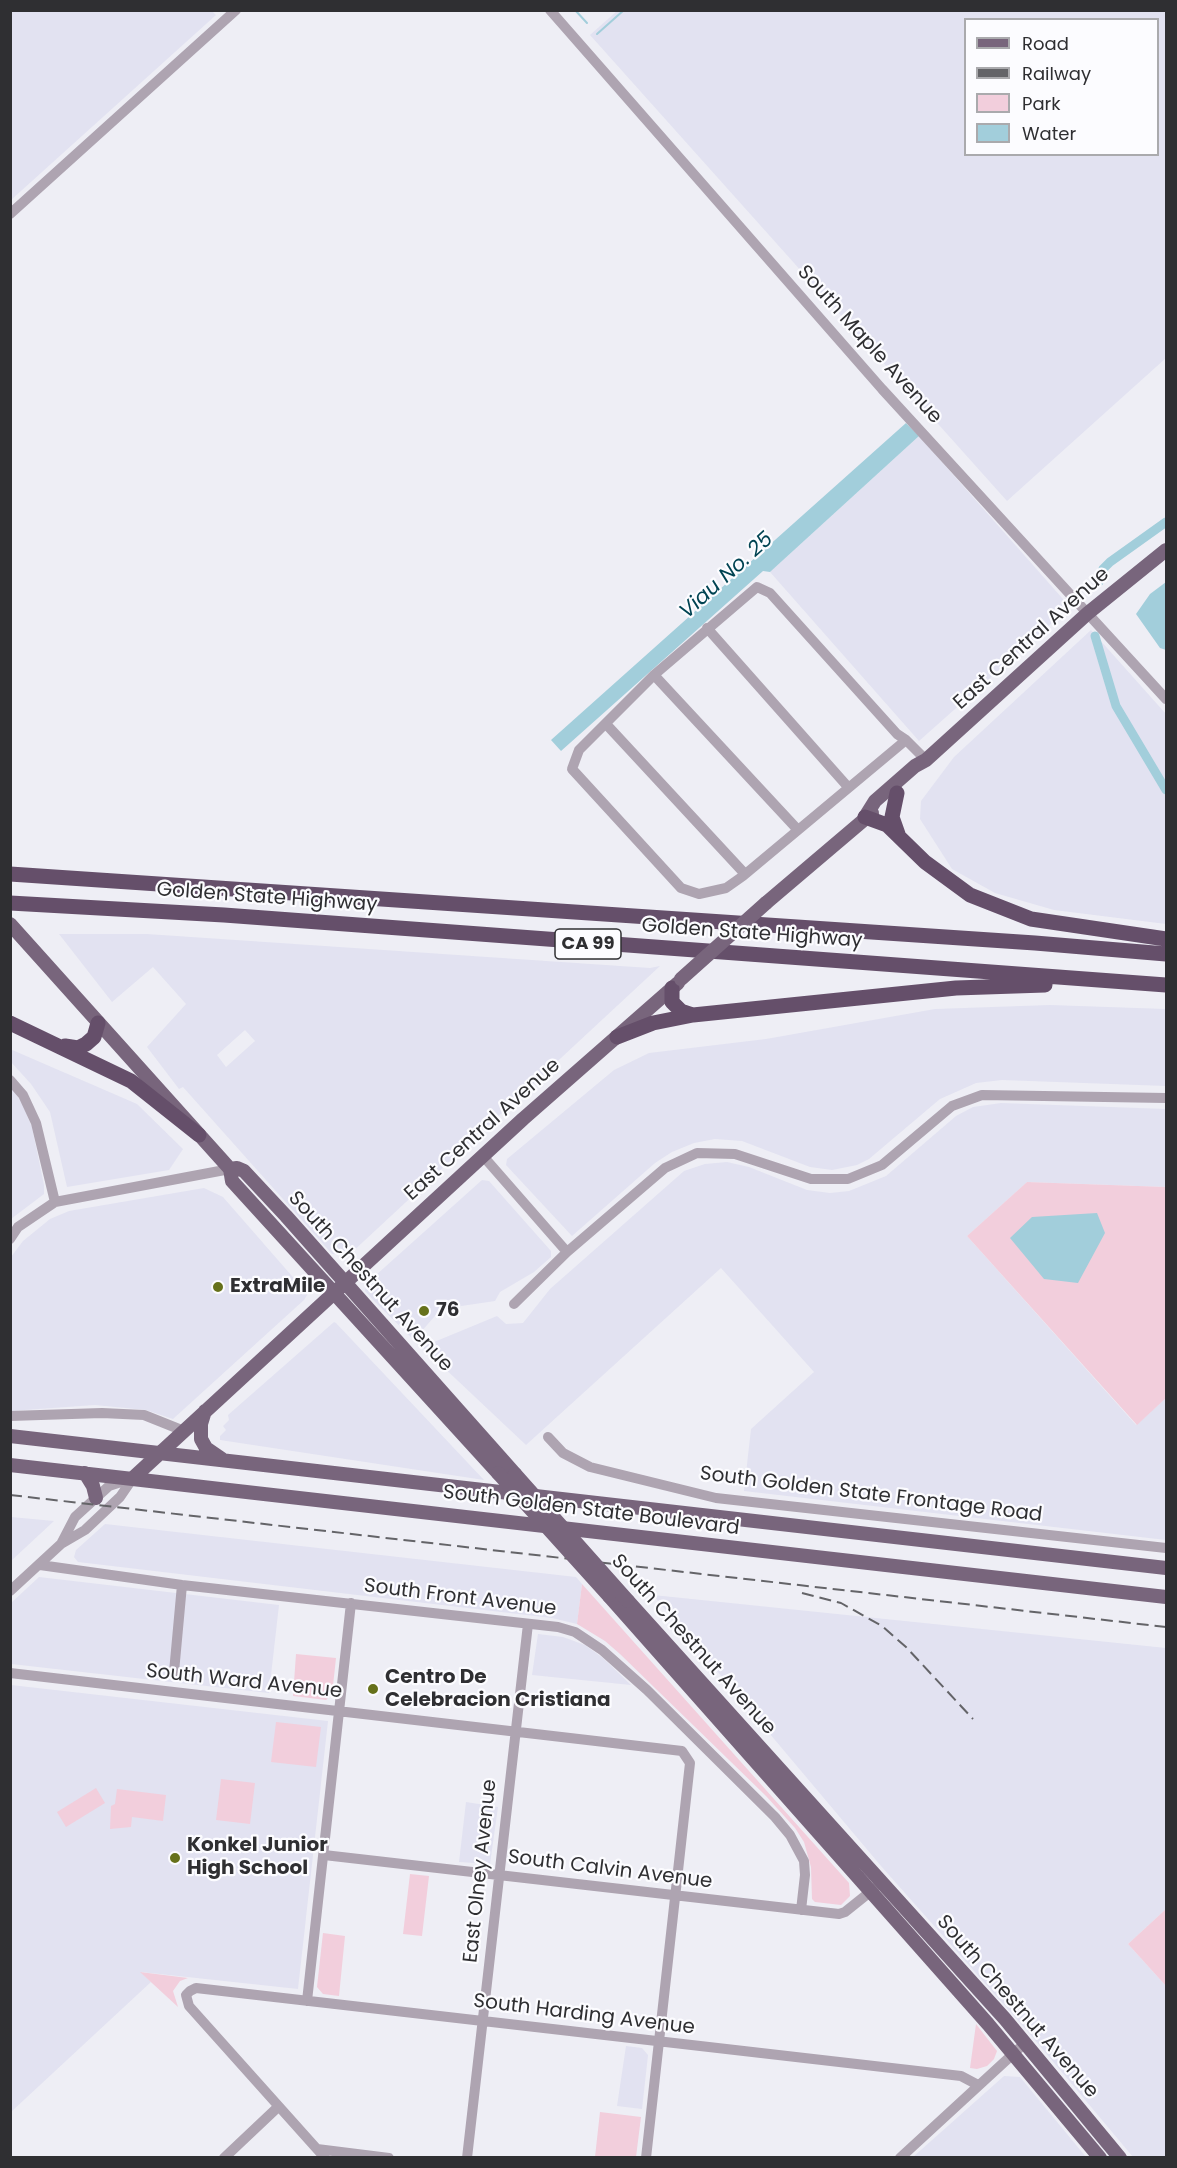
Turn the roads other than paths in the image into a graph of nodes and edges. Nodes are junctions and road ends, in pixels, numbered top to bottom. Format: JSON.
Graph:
{"nodes":[{"id":1,"x":236,"y":10,"type":"edge"},
{"id":2,"x":550,"y":10,"type":"edge"},
{"id":3,"x":10,"y":214,"type":"edge"},
{"id":4,"x":1167,"y":550,"type":"edge"},
{"id":5,"x":1088,"y":613,"type":"junction"},
{"id":6,"x":707,"y":628,"type":"junction"},
{"id":7,"x":654,"y":675,"type":"junction"},
{"id":8,"x":1167,"y":699,"type":"edge"},
{"id":9,"x":606,"y":724,"type":"junction"},
{"id":10,"x":906,"y":740,"type":"junction"},
{"id":11,"x":926,"y":760,"type":"junction"},
{"id":12,"x":848,"y":787,"type":"junction"},
{"id":13,"x":897,"y":793,"type":"junction"},
{"id":14,"x":865,"y":817,"type":"junction"},
{"id":15,"x":798,"y":830,"type":"junction"},
{"id":16,"x":898,"y":834,"type":"junction"},
{"id":17,"x":10,"y":874,"type":"edge"},
{"id":18,"x":745,"y":874,"type":"junction"},
{"id":19,"x":10,"y":903,"type":"edge"},
{"id":20,"x":12,"y":926,"type":"edge"},
{"id":21,"x":1167,"y":939,"type":"edge"},
{"id":22,"x":1167,"y":954,"type":"edge"},
{"id":23,"x":1125,"y":982,"type":"junction"},
{"id":24,"x":677,"y":983,"type":"junction"},
{"id":25,"x":1167,"y":985,"type":"edge"},
{"id":26,"x":693,"y":1015,"type":"junction"},
{"id":27,"x":10,"y":1023,"type":"edge"},
{"id":28,"x":98,"y":1023,"type":"junction"},
{"id":29,"x":618,"y":1037,"type":"junction"},
{"id":30,"x":57,"y":1045,"type":"junction"},
{"id":31,"x":10,"y":1080,"type":"edge"},
{"id":32,"x":1167,"y":1098,"type":"edge"},
{"id":33,"x":199,"y":1135,"type":"junction"},
{"id":34,"x":483,"y":1156,"type":"junction"},
{"id":35,"x":230,"y":1169,"type":"junction"},
{"id":36,"x":55,"y":1202,"type":"junction"},
{"id":37,"x":10,"y":1239,"type":"edge"},
{"id":38,"x":567,"y":1252,"type":"junction"},
{"id":39,"x":345,"y":1283,"type":"junction"},
{"id":40,"x":333,"y":1294,"type":"junction"},
{"id":41,"x":514,"y":1304,"type":"dead end"},
{"id":42,"x":206,"y":1411,"type":"junction"},
{"id":43,"x":10,"y":1416,"type":"edge"},
{"id":44,"x":184,"y":1431,"type":"junction"},
{"id":45,"x":10,"y":1436,"type":"edge"},
{"id":46,"x":548,"y":1437,"type":"dead end"},
{"id":47,"x":158,"y":1454,"type":"junction"},
{"id":48,"x":223,"y":1461,"type":"junction"},
{"id":49,"x":10,"y":1465,"type":"edge"},
{"id":50,"x":85,"y":1473,"type":"junction"},
{"id":51,"x":133,"y":1478,"type":"junction"},
{"id":52,"x":96,"y":1498,"type":"junction"},
{"id":53,"x":61,"y":1544,"type":"junction"},
{"id":54,"x":1167,"y":1548,"type":"edge"},
{"id":55,"x":40,"y":1565,"type":"junction"},
{"id":56,"x":1167,"y":1568,"type":"edge"},
{"id":57,"x":182,"y":1585,"type":"junction"},
{"id":58,"x":10,"y":1591,"type":"edge"},
{"id":59,"x":1167,"y":1597,"type":"edge"},
{"id":60,"x":351,"y":1603,"type":"junction"},
{"id":61,"x":528,"y":1624,"type":"junction"},
{"id":62,"x":174,"y":1672,"type":"dead end"},
{"id":63,"x":10,"y":1673,"type":"edge"},
{"id":64,"x":339,"y":1711,"type":"junction"},
{"id":65,"x":515,"y":1731,"type":"junction"},
{"id":66,"x":324,"y":1855,"type":"junction"},
{"id":67,"x":499,"y":1876,"type":"junction"},
{"id":68,"x":881,"y":1883,"type":"junction"},
{"id":69,"x":870,"y":1892,"type":"junction"},
{"id":70,"x":675,"y":1896,"type":"junction"},
{"id":71,"x":801,"y":1910,"type":"junction"},
{"id":72,"x":307,"y":2001,"type":"junction"},
{"id":73,"x":483,"y":2021,"type":"junction"},
{"id":74,"x":659,"y":2041,"type":"junction"},
{"id":75,"x":1025,"y":2043,"type":"junction"},
{"id":76,"x":1013,"y":2054,"type":"junction"},
{"id":77,"x":978,"y":2085,"type":"junction"},
{"id":78,"x":278,"y":2107,"type":"junction"},
{"id":79,"x":321,"y":2153,"type":"edge"},
{"id":80,"x":224,"y":2157,"type":"edge"},
{"id":81,"x":389,"y":2157,"type":"edge"},
{"id":82,"x":467,"y":2157,"type":"edge"},
{"id":83,"x":646,"y":2157,"type":"edge"},
{"id":84,"x":900,"y":2157,"type":"edge"},
{"id":85,"x":1100,"y":2157,"type":"edge"},
{"id":86,"x":1120,"y":2157,"type":"edge"}],
"edges":[{"from":1,"to":3,"type":"street"},
{"from":2,"to":5,"type":"street","name":"South Maple Avenue"},
{"from":4,"to":5,"type":"main road","name":"East Central Avenue"},
{"from":5,"to":8,"type":"street","name":"South Maple Avenue"},
{"from":5,"to":11,"type":"main road","name":"East Central Avenue"},
{"from":6,"to":7,"type":"street"},
{"from":6,"to":10,"type":"street"},
{"from":6,"to":12,"type":"street"},
{"from":7,"to":9,"type":"street"},
{"from":7,"to":15,"type":"street"},
{"from":9,"to":18,"type":"street"},
{"from":9,"to":18,"type":"street"},
{"from":10,"to":11,"type":"street"},
{"from":10,"to":12,"type":"street"},
{"from":11,"to":13,"type":"main road","name":"East Central Avenue"},
{"from":11,"to":14,"type":"main road","name":"East Central Avenue"},
{"from":12,"to":15,"type":"street"},
{"from":13,"to":14,"type":"main road","name":"East Central Avenue"},
{"from":13,"to":16,"type":"highway"},
{"from":14,"to":16,"type":"highway"},
{"from":14,"to":24,"type":"main road","name":"East Central Avenue","bridge":true},
{"from":15,"to":18,"type":"street"},
{"from":16,"to":21,"type":"highway"},
{"from":17,"to":22,"type":"highway","name":"Golden State Highway","number":"CA 99"},
{"from":19,"to":23,"type":"highway","name":"Golden State Highway","number":"CA 99"},
{"from":20,"to":28,"type":"main road","name":"South Chestnut Avenue"},
{"from":23,"to":25,"type":"highway","name":"Golden State Highway","number":"CA 99"},
{"from":23,"to":26,"type":"highway"},
{"from":24,"to":26,"type":"highway"},
{"from":24,"to":29,"type":"main road","name":"East Central Avenue"},
{"from":26,"to":29,"type":"highway"},
{"from":27,"to":30,"type":"highway"},
{"from":28,"to":30,"type":"highway"},
{"from":28,"to":33,"type":"main road","name":"South Chestnut Avenue"},
{"from":29,"to":34,"type":"main road","name":"East Central Avenue"},
{"from":30,"to":33,"type":"highway"},
{"from":31,"to":36,"type":"street"},
{"from":32,"to":38,"type":"street"},
{"from":33,"to":35,"type":"main road","name":"South Chestnut Avenue"},
{"from":34,"to":38,"type":"street"},
{"from":34,"to":39,"type":"main road","name":"East Central Avenue"},
{"from":35,"to":36,"type":"street"},
{"from":35,"to":39,"type":"main road","name":"South Chestnut Avenue"},
{"from":35,"to":40,"type":"main road","name":"South Chestnut Avenue"},
{"from":36,"to":37,"type":"street"},
{"from":38,"to":41,"type":"street"},
{"from":39,"to":40,"type":"main road","name":"East Central Avenue"},
{"from":39,"to":68,"type":"main road","name":"South Chestnut Avenue","bridge":true},
{"from":40,"to":42,"type":"main road","name":"East Central Avenue"},
{"from":40,"to":69,"type":"main road","name":"South Chestnut Avenue","bridge":true},
{"from":42,"to":44,"type":"main road","name":"East Central Avenue"},
{"from":42,"to":48,"type":"main road"},
{"from":43,"to":44,"type":"street"},
{"from":44,"to":47,"type":"main road","name":"East Central Avenue"},
{"from":45,"to":47,"type":"main road","name":"South Golden State Boulevard"},
{"from":46,"to":54,"type":"street","name":"South Golden State Frontage Road"},
{"from":47,"to":48,"type":"main road","name":"South Golden State Boulevard"},
{"from":47,"to":51,"type":"main road","name":"East Central Avenue"},
{"from":48,"to":56,"type":"main road","name":"South Golden State Boulevard"},
{"from":49,"to":50,"type":"main road","name":"South Golden State Boulevard"},
{"from":50,"to":51,"type":"main road","name":"South Golden State Boulevard"},
{"from":50,"to":52,"type":"main road"},
{"from":51,"to":52,"type":"street","name":"East Central Avenue"},
{"from":51,"to":53,"type":"street","name":"East Central Avenue"},
{"from":51,"to":59,"type":"main road","name":"South Golden State Boulevard"},
{"from":52,"to":53,"type":"street","name":"East Central Avenue"},
{"from":53,"to":55,"type":"street","name":"East Central Avenue"},
{"from":55,"to":57,"type":"street","name":"South Front Avenue"},
{"from":55,"to":58,"type":"street","name":"East Central Avenue"},
{"from":57,"to":60,"type":"street","name":"South Front Avenue"},
{"from":57,"to":62,"type":"street"},
{"from":60,"to":61,"type":"street","name":"South Front Avenue"},
{"from":60,"to":64,"type":"street"},
{"from":61,"to":65,"type":"street","name":"East Olney Avenue"},
{"from":61,"to":71,"type":"street","name":"South Front Avenue"},
{"from":63,"to":64,"type":"street","name":"South Ward Avenue"},
{"from":64,"to":65,"type":"street","name":"South Ward Avenue"},
{"from":64,"to":66,"type":"street"},
{"from":65,"to":67,"type":"street","name":"East Olney Avenue"},
{"from":65,"to":70,"type":"street","name":"South Ward Avenue"},
{"from":66,"to":67,"type":"street","name":"South Calvin Avenue"},
{"from":66,"to":72,"type":"street"},
{"from":67,"to":70,"type":"street","name":"South Calvin Avenue"},
{"from":67,"to":73,"type":"street","name":"East Olney Avenue"},
{"from":68,"to":69,"type":"street","name":"South Calvin Avenue"},
{"from":68,"to":75,"type":"main road","name":"South Chestnut Avenue"},
{"from":69,"to":71,"type":"street","name":"South Calvin Avenue"},
{"from":69,"to":76,"type":"main road","name":"South Chestnut Avenue"},
{"from":70,"to":71,"type":"street","name":"South Calvin Avenue"},
{"from":70,"to":74,"type":"street"},
{"from":72,"to":73,"type":"street","name":"South Harding Avenue"},
{"from":72,"to":78,"type":"street","name":"South Harding Avenue"},
{"from":73,"to":74,"type":"street","name":"South Harding Avenue"},
{"from":73,"to":82,"type":"street","name":"East Olney Avenue"},
{"from":74,"to":77,"type":"street","name":"South Harding Avenue"},
{"from":74,"to":83,"type":"street"},
{"from":75,"to":76,"type":"street"},
{"from":75,"to":86,"type":"main road","name":"South Chestnut Avenue"},
{"from":76,"to":77,"type":"street"},
{"from":76,"to":85,"type":"main road","name":"South Chestnut Avenue"},
{"from":77,"to":84,"type":"street"},
{"from":78,"to":79,"type":"street"},
{"from":78,"to":80,"type":"street"},
{"from":79,"to":81,"type":"street"}]}
